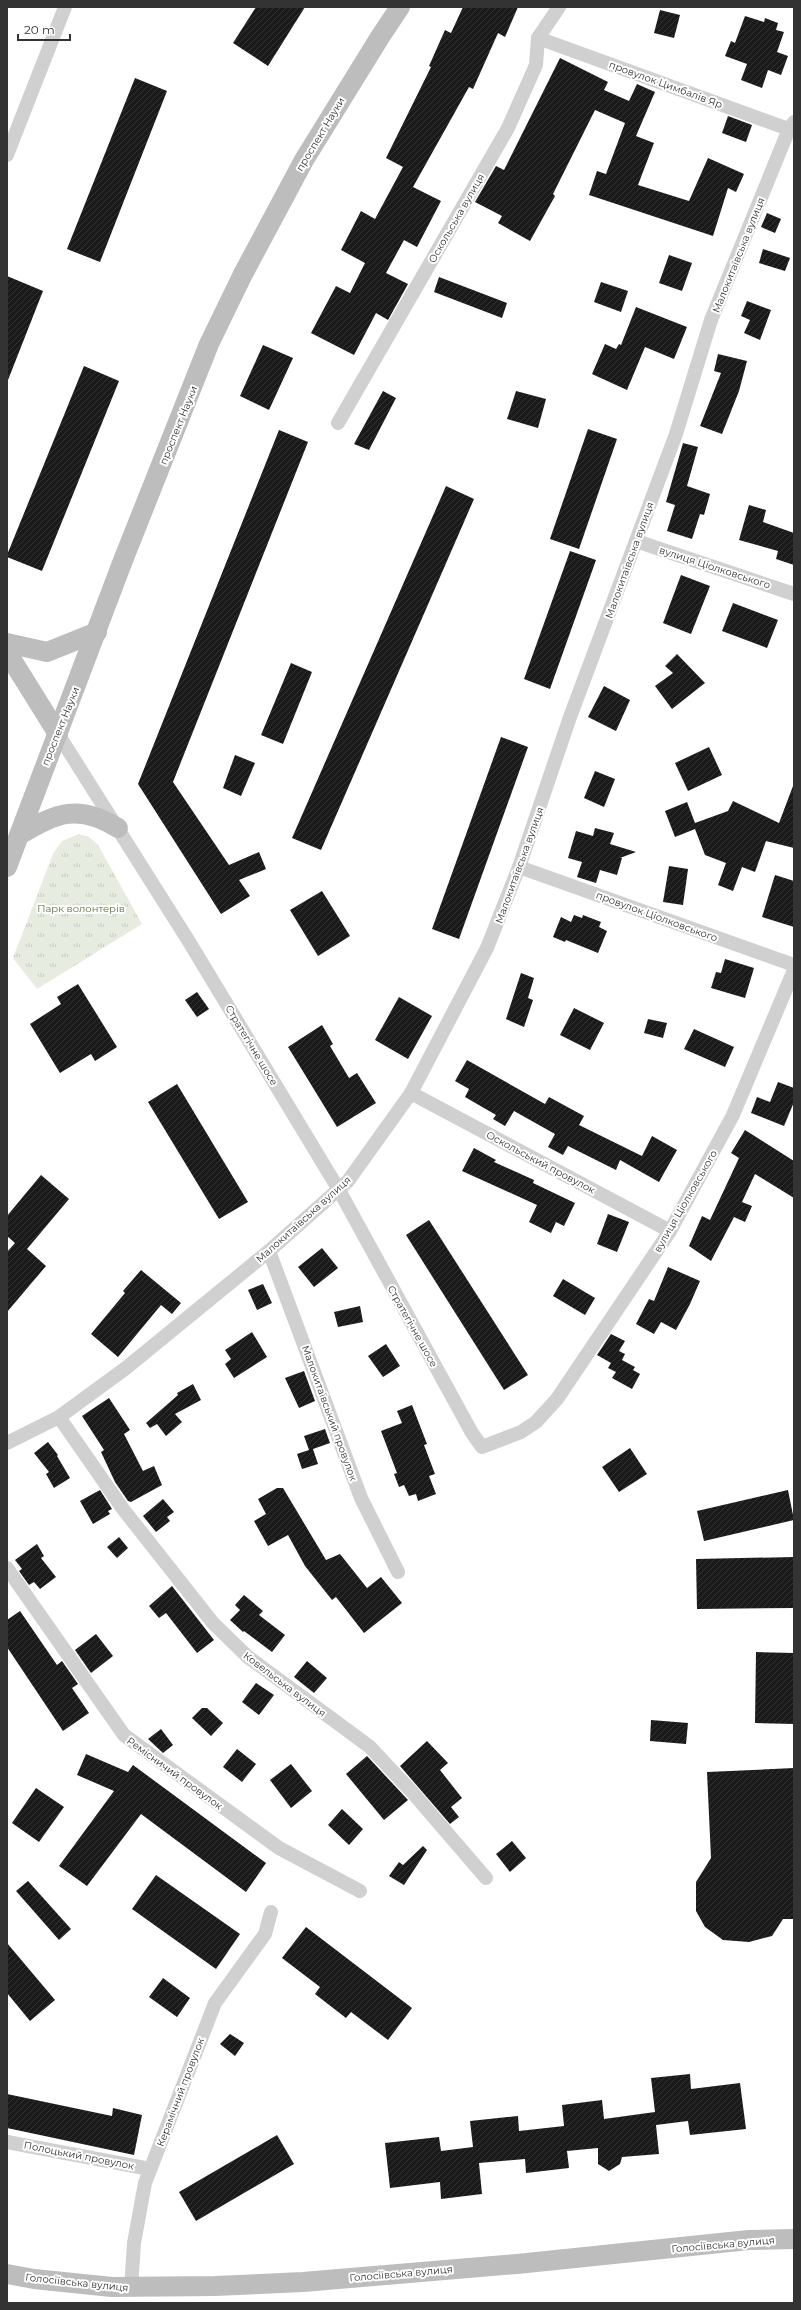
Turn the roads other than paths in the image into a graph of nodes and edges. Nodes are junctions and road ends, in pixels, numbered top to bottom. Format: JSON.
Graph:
{"nodes":[{"id":1,"x":65,"y":7,"type":"edge"},
{"id":2,"x":400,"y":7,"type":"edge"},
{"id":3,"x":559,"y":7,"type":"edge"},
{"id":4,"x":538,"y":38,"type":"junction"},
{"id":5,"x":792,"y":127,"type":"edge"},
{"id":6,"x":7,"y":155,"type":"edge"},
{"id":7,"x":338,"y":423,"type":"dead end"},
{"id":8,"x":636,"y":541,"type":"junction"},
{"id":9,"x":794,"y":594,"type":"edge"},
{"id":10,"x":97,"y":632,"type":"junction"},
{"id":11,"x":7,"y":643,"type":"edge"},
{"id":12,"x":7,"y":652,"type":"edge"},
{"id":13,"x":58,"y":734,"type":"junction"},
{"id":14,"x":118,"y":828,"type":"junction"},
{"id":15,"x":19,"y":835,"type":"junction"},
{"id":16,"x":7,"y":867,"type":"edge"},
{"id":17,"x":519,"y":867,"type":"junction"},
{"id":18,"x":794,"y":965,"type":"edge"},
{"id":19,"x":794,"y":970,"type":"edge"},
{"id":20,"x":411,"y":1093,"type":"junction"},
{"id":21,"x":339,"y":1190,"type":"junction"},
{"id":22,"x":670,"y":1231,"type":"junction"},
{"id":23,"x":269,"y":1251,"type":"junction"},
{"id":24,"x":59,"y":1417,"type":"junction"},
{"id":25,"x":7,"y":1443,"type":"edge"},
{"id":26,"x":482,"y":1447,"type":"joint"},
{"id":27,"x":7,"y":1568,"type":"edge"},
{"id":28,"x":398,"y":1572,"type":"dead end"},
{"id":29,"x":486,"y":1878,"type":"dead end"},
{"id":30,"x":360,"y":1891,"type":"dead end"},
{"id":31,"x":271,"y":1912,"type":"dead end"},
{"id":32,"x":7,"y":2142,"type":"edge"},
{"id":33,"x":150,"y":2169,"type":"junction"},
{"id":34,"x":794,"y":2239,"type":"edge"},
{"id":35,"x":7,"y":2274,"type":"edge"},
{"id":36,"x":131,"y":2288,"type":"junction"}],
"edges":[{"from":1,"to":6,"type":"street"},
{"from":2,"to":10,"type":"main road","name":"проспект Науки"},
{"from":3,"to":4,"type":"street","name":"Оскольська вулиця"},
{"from":4,"to":5,"type":"street","name":"провулок Цимбалів Яр"},
{"from":4,"to":7,"type":"street","name":"Оскольська вулиця"},
{"from":5,"to":8,"type":"street","name":"Малокитаївська вулиця"},
{"from":8,"to":9,"type":"street","name":"вулиця Ціолковського"},
{"from":8,"to":17,"type":"street","name":"Малокитаївська вулиця"},
{"from":10,"to":11,"type":"main road"},
{"from":10,"to":13,"type":"main road","name":"проспект Науки"},
{"from":12,"to":13,"type":"main road","name":"Стратегічне шосе"},
{"from":13,"to":14,"type":"street","name":"Стратегічне шосе"},
{"from":13,"to":15,"type":"main road","name":"проспект Науки"},
{"from":14,"to":15,"type":"main road"},
{"from":14,"to":21,"type":"street","name":"Стратегічне шосе"},
{"from":15,"to":16,"type":"main road","name":"проспект Науки"},
{"from":17,"to":18,"type":"street","name":"провулок Ціолковського"},
{"from":17,"to":20,"type":"street","name":"Малокитаївська вулиця"},
{"from":19,"to":22,"type":"street","name":"вулиця Ціолковського"},
{"from":20,"to":21,"type":"street","name":"Малокитаївська вулиця"},
{"from":20,"to":22,"type":"street","name":"Оскольський провулок"},
{"from":21,"to":23,"type":"street","name":"Малокитаївська вулиця"},
{"from":21,"to":26,"type":"street","name":"Стратегічне шосе"},
{"from":22,"to":26,"type":"street","name":"вулиця Ціолковського"},
{"from":23,"to":24,"type":"street","name":"Малокитаївська вулиця"},
{"from":23,"to":28,"type":"street","name":"Малокитаївський провулок"},
{"from":24,"to":25,"type":"street","name":"Малокитаївська вулиця"},
{"from":24,"to":29,"type":"street","name":"Ковельська вулиця"},
{"from":27,"to":30,"type":"street","name":"Ремісничий провулок"},
{"from":31,"to":33,"type":"street","name":"Керамічний провулок"},
{"from":32,"to":33,"type":"street","name":"Полоцький провулок"},
{"from":33,"to":36,"type":"street","name":"Керамічний провулок"},
{"from":34,"to":36,"type":"main road","name":"Голосіївська вулиця"},
{"from":35,"to":36,"type":"main road","name":"Голосіївська вулиця"}]}
